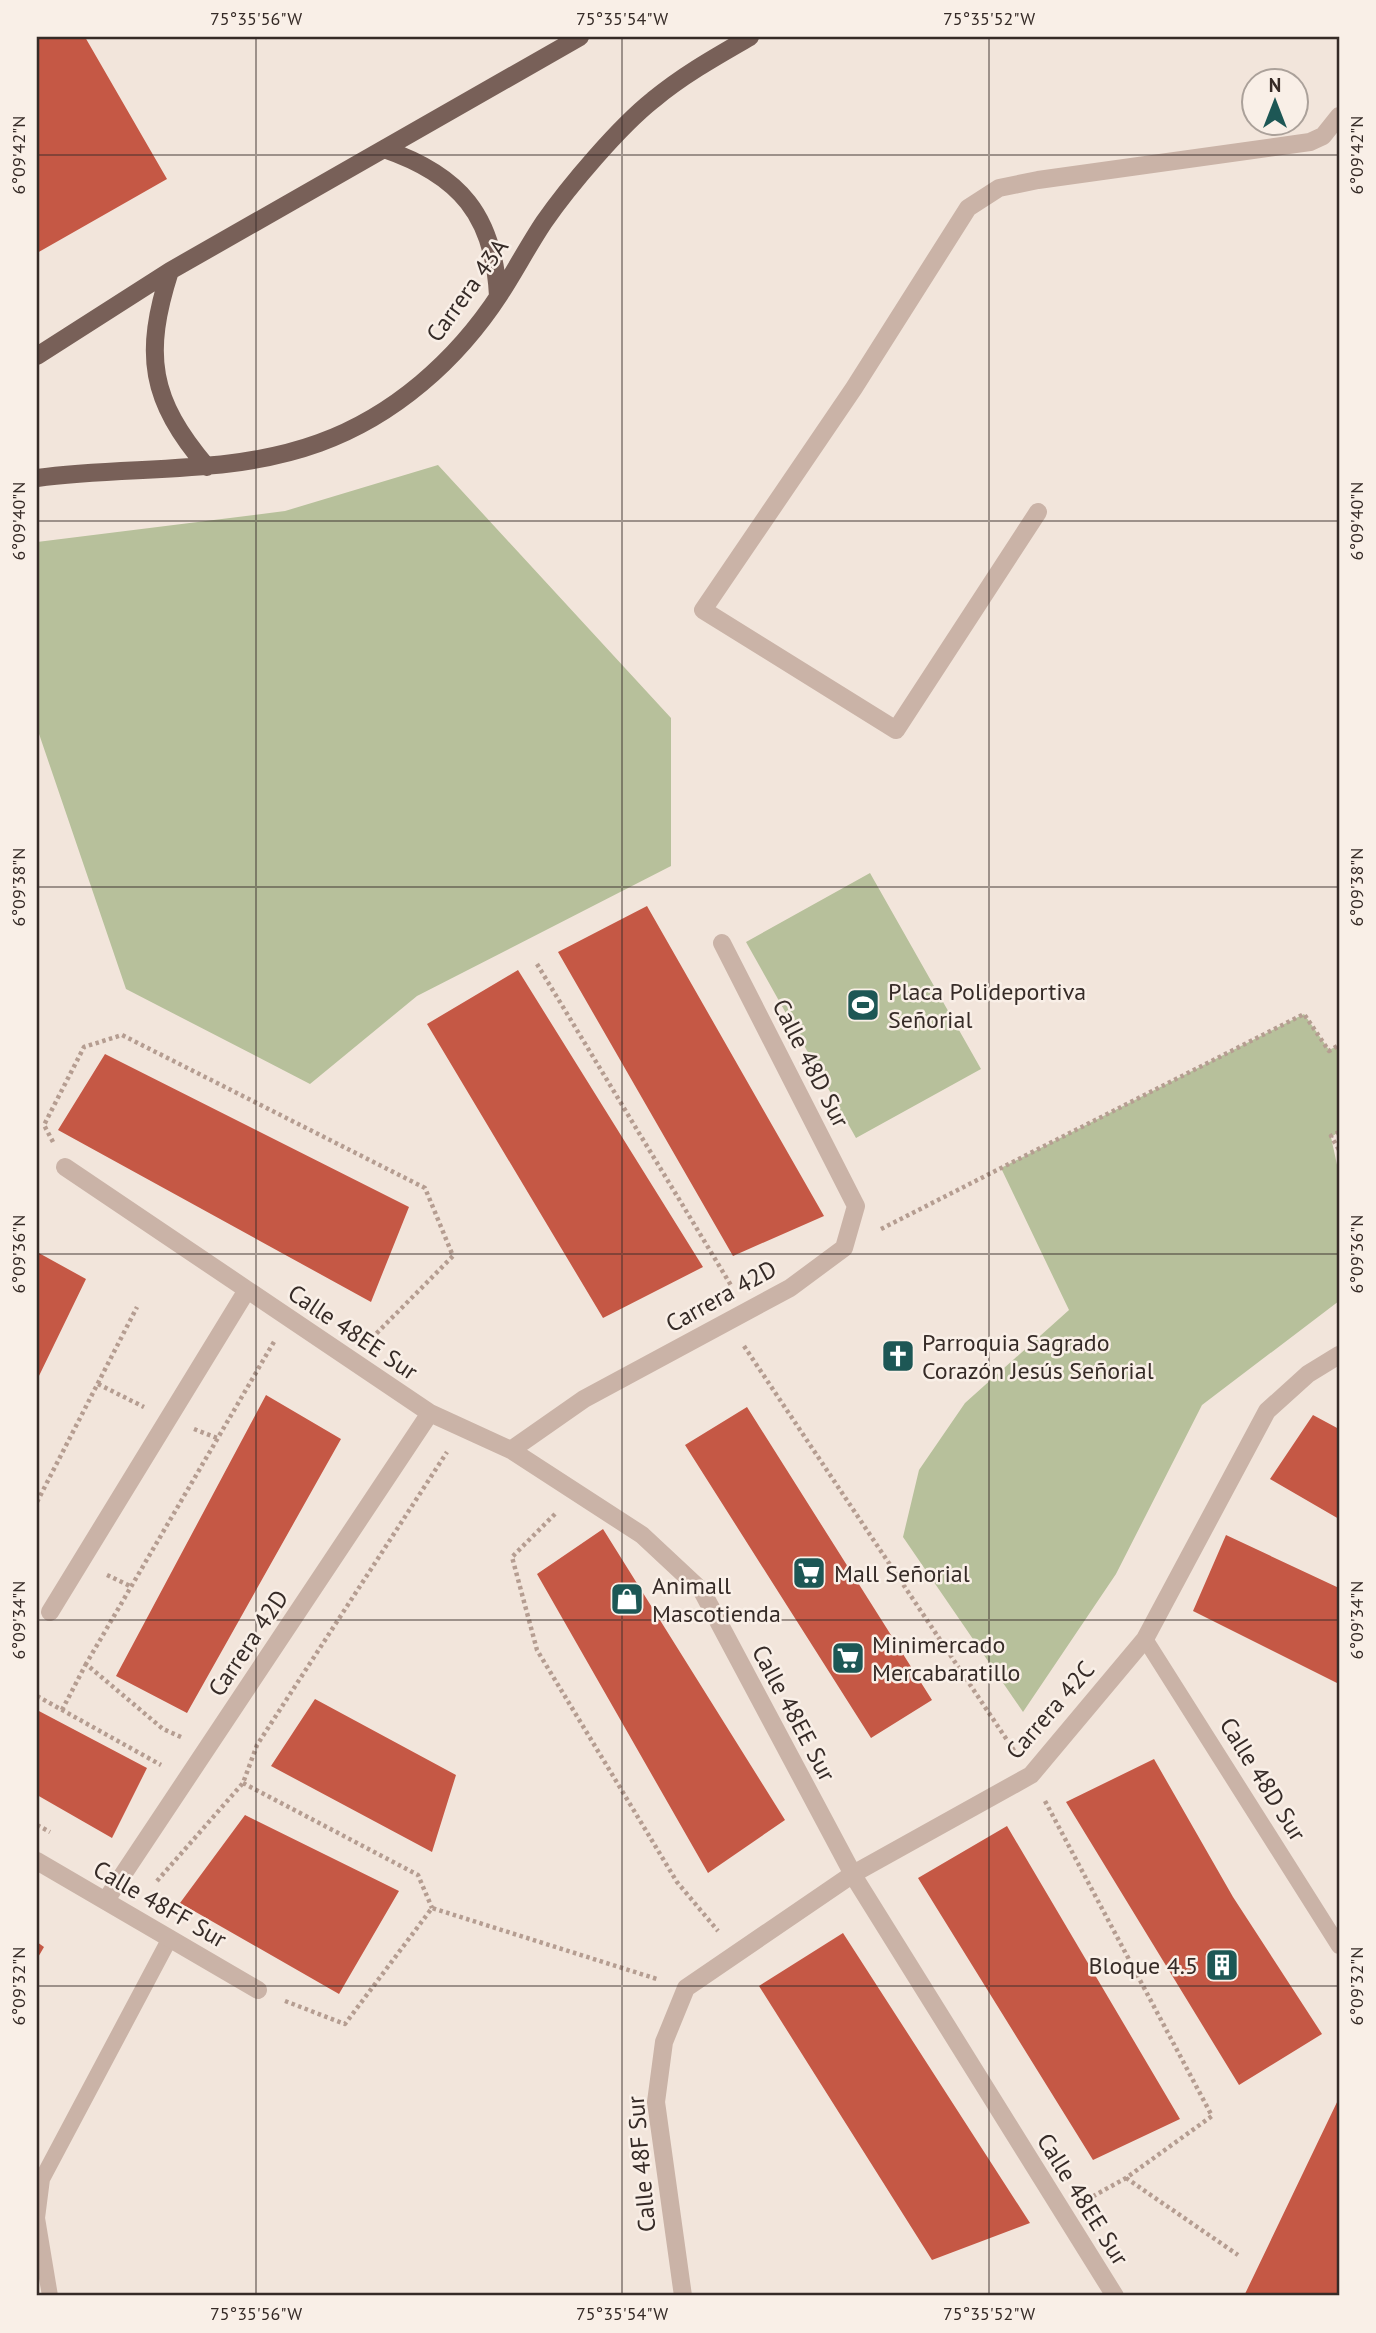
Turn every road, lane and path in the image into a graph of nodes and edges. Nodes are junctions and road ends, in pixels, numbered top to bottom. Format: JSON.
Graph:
{"nodes":[{"id":1,"x":580,"y":37,"type":"edge"},
{"id":2,"x":751,"y":37,"type":"edge"},
{"id":3,"x":1339,"y":116,"type":"edge"},
{"id":4,"x":384,"y":149,"type":"junction"},
{"id":5,"x":170,"y":271,"type":"junction"},
{"id":6,"x":498,"y":296,"type":"junction"},
{"id":7,"x":37,"y":356,"type":"edge"},
{"id":8,"x":207,"y":467,"type":"junction"},
{"id":9,"x":37,"y":478,"type":"edge"},
{"id":10,"x":1038,"y":512,"type":"dead end"},
{"id":11,"x":722,"y":943,"type":"dead end"},
{"id":12,"x":537,"y":964,"type":"dead end"},
{"id":13,"x":1339,"y":1045,"type":"edge"},
{"id":14,"x":1339,"y":1132,"type":"edge"},
{"id":15,"x":1339,"y":1150,"type":"edge"},
{"id":16,"x":65,"y":1167,"type":"joint"},
{"id":17,"x":844,"y":1248,"type":"junction"},
{"id":18,"x":247,"y":1290,"type":"junction"},
{"id":19,"x":138,"y":1307,"type":"dead end"},
{"id":20,"x":747,"y":1312,"type":"junction"},
{"id":21,"x":288,"y":1318,"type":"junction"},
{"id":22,"x":1339,"y":1354,"type":"edge"},
{"id":23,"x":351,"y":1360,"type":"junction"},
{"id":24,"x":98,"y":1384,"type":"junction"},
{"id":25,"x":430,"y":1413,"type":"junction"},
{"id":26,"x":169,"y":1419,"type":"junction"},
{"id":27,"x":451,"y":1446,"type":"dead end"},
{"id":28,"x":511,"y":1450,"type":"junction"},
{"id":29,"x":37,"y":1502,"type":"edge"},
{"id":30,"x":561,"y":1508,"type":"dead end"},
{"id":31,"x":50,"y":1612,"type":"dead end"},
{"id":32,"x":1144,"y":1639,"type":"junction"},
{"id":33,"x":86,"y":1664,"type":"junction"},
{"id":34,"x":37,"y":1696,"type":"edge"},
{"id":35,"x":62,"y":1710,"type":"junction"},
{"id":36,"x":163,"y":1729,"type":"dead end"},
{"id":37,"x":187,"y":1779,"type":"junction"},
{"id":38,"x":243,"y":1783,"type":"junction"},
{"id":39,"x":37,"y":1861,"type":"edge"},
{"id":40,"x":853,"y":1874,"type":"junction"},
{"id":41,"x":106,"y":1900,"type":"junction"},
{"id":42,"x":432,"y":1908,"type":"junction"},
{"id":43,"x":129,"y":1913,"type":"junction"},
{"id":44,"x":170,"y":1938,"type":"junction"},
{"id":45,"x":1339,"y":1946,"type":"edge"},
{"id":46,"x":737,"y":1954,"type":"junction"},
{"id":47,"x":686,"y":1988,"type":"junction"},
{"id":48,"x":258,"y":1990,"type":"joint"},
{"id":49,"x":1126,"y":2178,"type":"dead end"},
{"id":50,"x":1238,"y":2255,"type":"dead end"},
{"id":51,"x":50,"y":2296,"type":"edge"},
{"id":52,"x":683,"y":2296,"type":"edge"},
{"id":53,"x":1115,"y":2296,"type":"edge"}],
"edges":[{"from":1,"to":4,"type":"main road"},
{"from":2,"to":6,"type":"main road","name":"Carrera 43A"},
{"from":3,"to":10,"type":"street"},
{"from":4,"to":5,"type":"main road"},
{"from":4,"to":6,"type":"main road"},
{"from":5,"to":7,"type":"main road"},
{"from":5,"to":8,"type":"main road"},
{"from":6,"to":8,"type":"main road","name":"Carrera 43A"},
{"from":8,"to":9,"type":"main road","name":"Carrera 43A"},
{"from":11,"to":17,"type":"street","name":"Calle 48D Sur"},
{"from":12,"to":20,"type":"path"},
{"from":13,"to":17,"type":"path"},
{"from":14,"to":15,"type":"path"},
{"from":16,"to":18,"type":"street","name":"Calle 48EE Sur"},
{"from":16,"to":23,"type":"path"},
{"from":17,"to":20,"type":"street","name":"Carrera 42D"},
{"from":18,"to":21,"type":"street","name":"Calle 48EE Sur"},
{"from":18,"to":26,"type":"street"},
{"from":19,"to":24,"type":"path"},
{"from":20,"to":28,"type":"street","name":"Carrera 42D"},
{"from":21,"to":23,"type":"street","name":"Calle 48EE Sur"},
{"from":21,"to":33,"type":"path"},
{"from":22,"to":32,"type":"street","name":"Carrera 42C"},
{"from":23,"to":25,"type":"street","name":"Calle 48EE Sur"},
{"from":24,"to":26,"type":"path"},
{"from":24,"to":29,"type":"path"},
{"from":25,"to":28,"type":"street","name":"Calle 48EE Sur"},
{"from":25,"to":37,"type":"street","name":"Carrera 42D"},
{"from":26,"to":31,"type":"street"},
{"from":27,"to":38,"type":"path"},
{"from":28,"to":40,"type":"street","name":"Calle 48EE Sur"},
{"from":30,"to":46,"type":"path"},
{"from":32,"to":40,"type":"street","name":"Carrera 42C"},
{"from":32,"to":45,"type":"lane","name":"Calle 48D Sur"},
{"from":33,"to":35,"type":"path"},
{"from":33,"to":36,"type":"path"},
{"from":34,"to":35,"type":"path"},
{"from":35,"to":37,"type":"path"},
{"from":37,"to":41,"type":"street","name":"Carrera 42D"},
{"from":38,"to":42,"type":"path"},
{"from":38,"to":43,"type":"path"},
{"from":39,"to":41,"type":"street","name":"Calle 48FF Sur"},
{"from":40,"to":46,"type":"street","name":"Carrera 42C"},
{"from":40,"to":53,"type":"street","name":"Calle 48EE Sur"},
{"from":41,"to":43,"type":"street","name":"Calle 48FF Sur"},
{"from":42,"to":47,"type":"path"},
{"from":42,"to":48,"type":"path"},
{"from":43,"to":44,"type":"street","name":"Calle 48FF Sur"},
{"from":44,"to":48,"type":"street","name":"Calle 48FF Sur"},
{"from":44,"to":51,"type":"lane"},
{"from":46,"to":47,"type":"street","name":"Carrera 42C"},
{"from":47,"to":52,"type":"street","name":"Calle 48F Sur"},
{"from":49,"to":50,"type":"path"}]}
